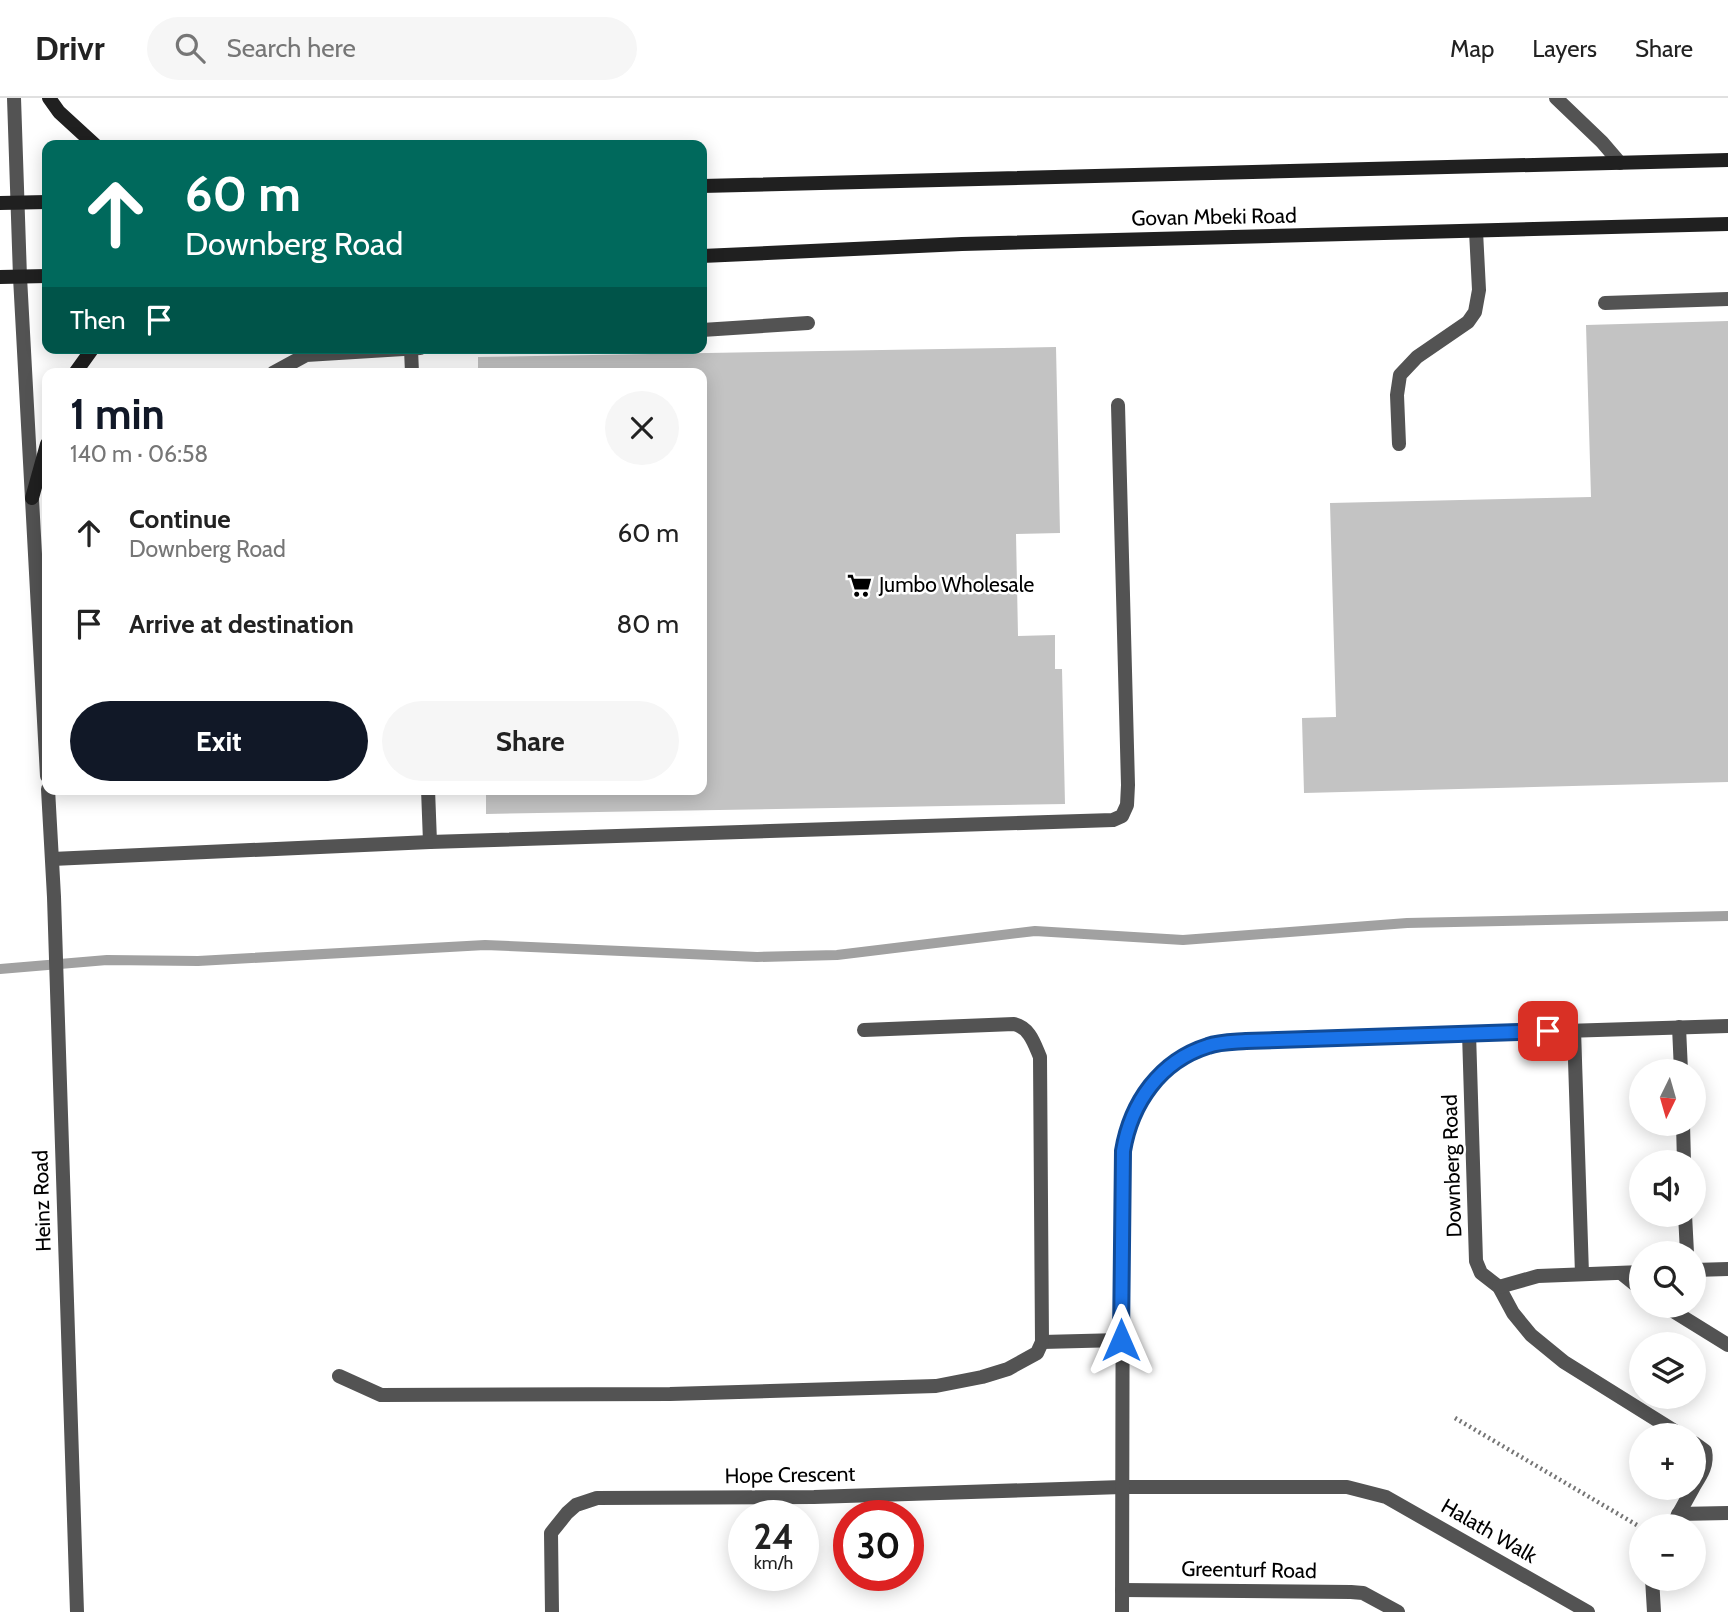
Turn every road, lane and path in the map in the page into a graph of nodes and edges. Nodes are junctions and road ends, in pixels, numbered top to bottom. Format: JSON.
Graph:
{"nodes":[{"id":1,"x":15,"y":98,"type":"edge"},
{"id":2,"x":49,"y":98,"type":"edge"},
{"id":3,"x":1556,"y":98,"type":"edge"},
{"id":4,"x":90,"y":140,"type":"edge"},
{"id":5,"x":1728,"y":160,"type":"edge"},
{"id":6,"x":1620,"y":163,"type":"junction"},
{"id":7,"x":707,"y":186,"type":"edge"},
{"id":8,"x":42,"y":202,"type":"edge"},
{"id":9,"x":0,"y":203,"type":"edge"},
{"id":10,"x":17,"y":203,"type":"junction"},
{"id":11,"x":1728,"y":224,"type":"edge"},
{"id":12,"x":1476,"y":231,"type":"junction"},
{"id":13,"x":707,"y":256,"type":"edge"},
{"id":14,"x":0,"y":276,"type":"edge"},
{"id":15,"x":20,"y":276,"type":"junction"},
{"id":16,"x":42,"y":276,"type":"edge"},
{"id":17,"x":1728,"y":299,"type":"edge"},
{"id":18,"x":1605,"y":303,"type":"dead end"},
{"id":19,"x":808,"y":324,"type":"dead end"},
{"id":20,"x":707,"y":330,"type":"edge"},
{"id":21,"x":324,"y":354,"type":"edge"},
{"id":22,"x":282,"y":368,"type":"edge"},
{"id":23,"x":1118,"y":405,"type":"dead end"},
{"id":24,"x":1399,"y":444,"type":"dead end"},
{"id":25,"x":42,"y":462,"type":"edge"},
{"id":26,"x":32,"y":498,"type":"junction"},
{"id":27,"x":42,"y":683,"type":"edge"},
{"id":28,"x":48,"y":795,"type":"edge"},
{"id":29,"x":428,"y":795,"type":"edge"},
{"id":30,"x":430,"y":842,"type":"junction"},
{"id":31,"x":52,"y":859,"type":"junction"},
{"id":32,"x":1728,"y":1026,"type":"edge"},
{"id":33,"x":1679,"y":1027,"type":"junction"},
{"id":34,"x":864,"y":1030,"type":"dead end"},
{"id":35,"x":1574,"y":1030,"type":"junction"},
{"id":36,"x":1469,"y":1033,"type":"junction"},
{"id":37,"x":1680,"y":1059,"type":"edge"},
{"id":38,"x":1728,"y":1269,"type":"edge"},
{"id":39,"x":1706,"y":1270,"type":"edge"},
{"id":40,"x":1621,"y":1273,"type":"junction"},
{"id":41,"x":1629,"y":1273,"type":"edge"},
{"id":42,"x":1582,"y":1274,"type":"junction"},
{"id":43,"x":1629,"y":1279,"type":"edge"},
{"id":44,"x":1499,"y":1287,"type":"junction"},
{"id":45,"x":1684,"y":1318,"type":"edge"},
{"id":46,"x":1121,"y":1340,"type":"junction"},
{"id":47,"x":1042,"y":1342,"type":"junction"},
{"id":48,"x":1728,"y":1345,"type":"edge"},
{"id":49,"x":339,"y":1376,"type":"dead end"},
{"id":50,"x":1455,"y":1418,"type":"dead end"},
{"id":51,"x":1662,"y":1423,"type":"edge"},
{"id":52,"x":1122,"y":1487,"type":"junction"},
{"id":53,"x":1728,"y":1513,"type":"edge"},
{"id":54,"x":1706,"y":1516,"type":"edge"},
{"id":55,"x":1629,"y":1520,"type":"edge"},
{"id":56,"x":1122,"y":1590,"type":"junction"},
{"id":57,"x":1653,"y":1591,"type":"edge"},
{"id":58,"x":1375,"y":1605,"type":"edge"},
{"id":59,"x":77,"y":1612,"type":"edge"},
{"id":60,"x":552,"y":1612,"type":"edge"},
{"id":61,"x":1122,"y":1612,"type":"edge"},
{"id":62,"x":1398,"y":1612,"type":"edge"},
{"id":63,"x":1587,"y":1612,"type":"edge"},
{"id":64,"x":1654,"y":1612,"type":"edge"}],
"edges":[{"from":1,"to":10,"type":"street"},
{"from":2,"to":4,"type":"main road"},
{"from":3,"to":6,"type":"street"},
{"from":5,"to":6,"type":"main road","name":"Govan Mbeki Road"},
{"from":6,"to":7,"type":"main road","name":"Govan Mbeki Road"},
{"from":8,"to":10,"type":"main road"},
{"from":9,"to":10,"type":"main road"},
{"from":10,"to":15,"type":"street"},
{"from":11,"to":12,"type":"main road","name":"Govan Mbeki Road"},
{"from":12,"to":13,"type":"main road","name":"Govan Mbeki Road"},
{"from":12,"to":24,"type":"street"},
{"from":14,"to":15,"type":"main road"},
{"from":15,"to":16,"type":"main road"},
{"from":15,"to":26,"type":"street"},
{"from":17,"to":18,"type":"street"},
{"from":19,"to":20,"type":"street"},
{"from":21,"to":22,"type":"street"},
{"from":23,"to":30,"type":"street"},
{"from":25,"to":26,"type":"main road"},
{"from":26,"to":27,"type":"street"},
{"from":28,"to":31,"type":"street","name":"Heinz Road"},
{"from":29,"to":30,"type":"street"},
{"from":30,"to":31,"type":"street"},
{"from":31,"to":59,"type":"street","name":"Heinz Road"},
{"from":32,"to":33,"type":"street"},
{"from":33,"to":35,"type":"street"},
{"from":33,"to":37,"type":"street"},
{"from":34,"to":47,"type":"street"},
{"from":35,"to":36,"type":"street"},
{"from":35,"to":42,"type":"street"},
{"from":36,"to":44,"type":"street","name":"Downberg Road"},
{"from":36,"to":46,"type":"street"},
{"from":38,"to":39,"type":"street"},
{"from":40,"to":41,"type":"street"},
{"from":40,"to":42,"type":"street"},
{"from":40,"to":43,"type":"street"},
{"from":42,"to":44,"type":"street"},
{"from":44,"to":51,"type":"street","name":"Downberg Road"},
{"from":45,"to":48,"type":"street"},
{"from":46,"to":47,"type":"street"},
{"from":46,"to":52,"type":"street"},
{"from":47,"to":49,"type":"street"},
{"from":50,"to":55,"type":"path"},
{"from":52,"to":56,"type":"street"},
{"from":52,"to":60,"type":"street","name":"Hope Crescent"},
{"from":52,"to":63,"type":"street","name":"Halath Walk"},
{"from":53,"to":54,"type":"street"},
{"from":56,"to":58,"type":"street","name":"Greenturf Road"},
{"from":56,"to":61,"type":"street"},
{"from":57,"to":64,"type":"street"},
{"from":58,"to":62,"type":"street"}]}
